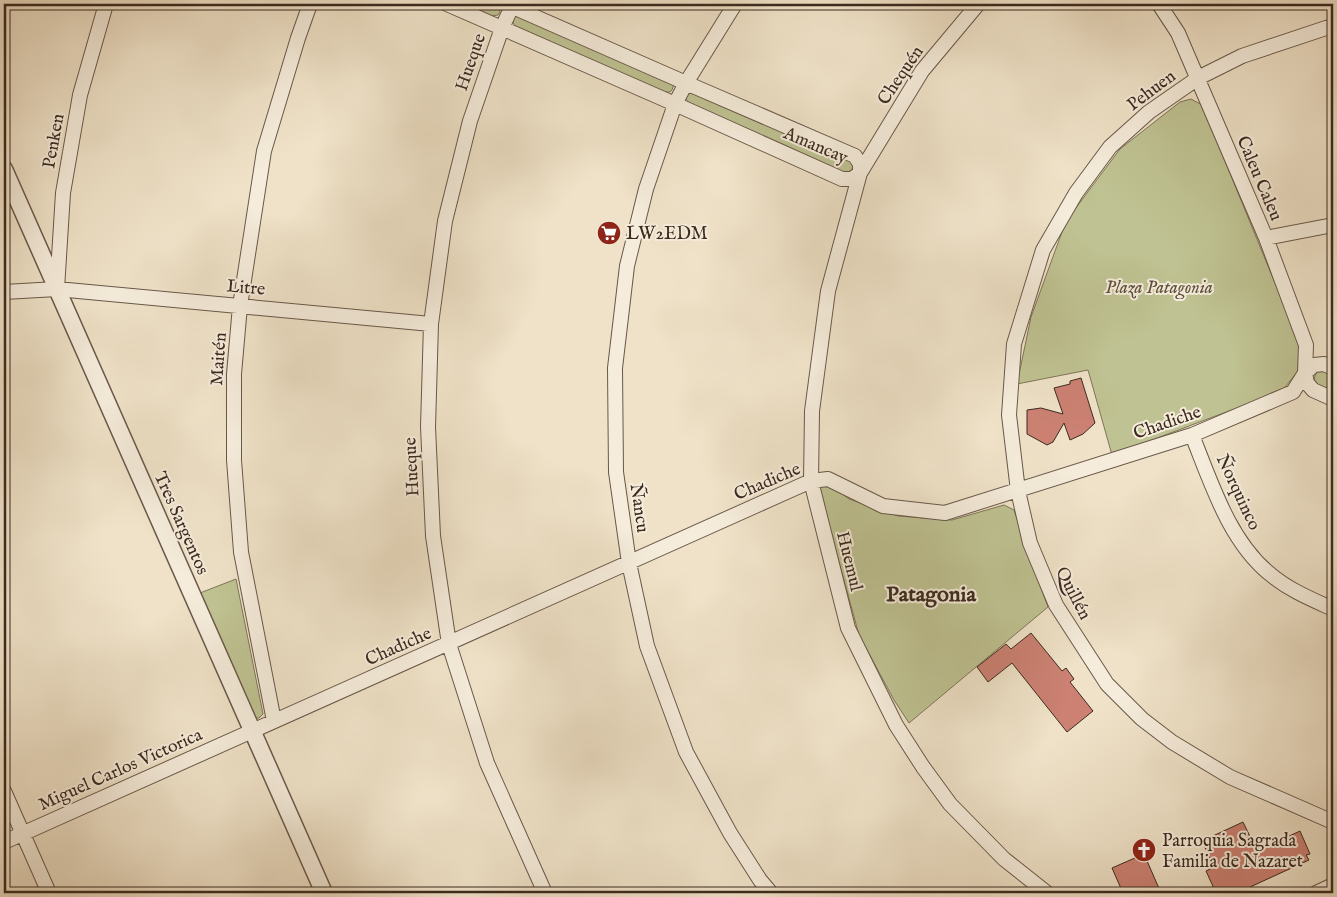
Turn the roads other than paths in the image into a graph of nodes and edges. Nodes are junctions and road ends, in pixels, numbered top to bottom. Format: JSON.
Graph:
{"nodes":[{"id":1,"x":106,"y":4,"type":"edge"},
{"id":2,"x":310,"y":4,"type":"edge"},
{"id":3,"x":446,"y":4,"type":"edge"},
{"id":4,"x":735,"y":4,"type":"edge"},
{"id":5,"x":978,"y":4,"type":"edge"},
{"id":6,"x":1159,"y":4,"type":"edge"},
{"id":7,"x":510,"y":5,"type":"edge"},
{"id":8,"x":1333,"y":27,"type":"edge"},
{"id":9,"x":502,"y":28,"type":"junction"},
{"id":10,"x":1198,"y":78,"type":"junction"},
{"id":11,"x":686,"y":83,"type":"junction"},
{"id":12,"x":675,"y":104,"type":"junction"},
{"id":13,"x":4,"y":169,"type":"edge"},
{"id":14,"x":860,"y":173,"type":"junction"},
{"id":15,"x":1333,"y":225,"type":"edge"},
{"id":16,"x":1266,"y":238,"type":"junction"},
{"id":17,"x":1043,"y":250,"type":"joint"},
{"id":18,"x":57,"y":289,"type":"junction"},
{"id":19,"x":4,"y":292,"type":"edge"},
{"id":20,"x":240,"y":306,"type":"junction"},
{"id":21,"x":431,"y":324,"type":"junction"},
{"id":22,"x":1333,"y":368,"type":"edge"},
{"id":23,"x":1305,"y":373,"type":"junction"},
{"id":24,"x":1333,"y":399,"type":"edge"},
{"id":25,"x":1192,"y":435,"type":"junction"},
{"id":26,"x":811,"y":481,"type":"junction"},
{"id":27,"x":1018,"y":491,"type":"junction"},
{"id":28,"x":629,"y":563,"type":"junction"},
{"id":29,"x":1333,"y":609,"type":"edge"},
{"id":30,"x":449,"y":644,"type":"junction"},
{"id":31,"x":274,"y":721,"type":"junction"},
{"id":32,"x":252,"y":731,"type":"junction"},
{"id":33,"x":4,"y":791,"type":"edge"},
{"id":34,"x":1333,"y":822,"type":"edge"},
{"id":35,"x":22,"y":834,"type":"junction"},
{"id":36,"x":4,"y":842,"type":"edge"},
{"id":37,"x":1333,"y":885,"type":"edge"},
{"id":38,"x":49,"y":893,"type":"edge"},
{"id":39,"x":324,"y":893,"type":"edge"},
{"id":40,"x":545,"y":893,"type":"edge"},
{"id":41,"x":771,"y":893,"type":"edge"},
{"id":42,"x":1047,"y":893,"type":"edge"},
{"id":43,"x":1316,"y":893,"type":"edge"}],
"edges":[{"from":1,"to":18,"type":"street","name":"Penken"},
{"from":2,"to":20,"type":"street","name":"Maitén"},
{"from":3,"to":9,"type":"street","name":"Amancay"},
{"from":4,"to":11,"type":"street","name":"Ñancu"},
{"from":5,"to":14,"type":"street","name":"Chequén"},
{"from":6,"to":10,"type":"street","name":"Caleu Caleu"},
{"from":7,"to":9,"type":"street","name":"Hueque"},
{"from":7,"to":11,"type":"street","name":"Amancay"},
{"from":8,"to":10,"type":"street","name":"Pehuen"},
{"from":9,"to":12,"type":"street","name":"Amancay"},
{"from":9,"to":21,"type":"street","name":"Hueque"},
{"from":10,"to":16,"type":"street","name":"Caleu Caleu"},
{"from":10,"to":17,"type":"street","name":"Pehuen"},
{"from":11,"to":12,"type":"street","name":"Ñancu"},
{"from":11,"to":14,"type":"street","name":"Amancay"},
{"from":12,"to":14,"type":"street","name":"Amancay"},
{"from":12,"to":28,"type":"street","name":"Ñancu"},
{"from":13,"to":18,"type":"street","name":"Tres Sargentos"},
{"from":14,"to":26,"type":"street","name":"Huemul"},
{"from":15,"to":16,"type":"street"},
{"from":16,"to":23,"type":"street","name":"Caleu Caleu"},
{"from":17,"to":27,"type":"street","name":"Quillén"},
{"from":18,"to":19,"type":"street","name":"Litre"},
{"from":18,"to":20,"type":"street","name":"Litre"},
{"from":18,"to":32,"type":"street","name":"Tres Sargentos"},
{"from":20,"to":21,"type":"street","name":"Litre"},
{"from":20,"to":31,"type":"street","name":"Maitén"},
{"from":21,"to":30,"type":"street","name":"Hueque"},
{"from":22,"to":23,"type":"street"},
{"from":23,"to":24,"type":"street"},
{"from":23,"to":25,"type":"street","name":"Chadiche"},
{"from":25,"to":27,"type":"street","name":"Chadiche"},
{"from":25,"to":29,"type":"street","name":"Ñorquinco"},
{"from":26,"to":27,"type":"street","name":"Chadiche"},
{"from":26,"to":28,"type":"street","name":"Chadiche"},
{"from":26,"to":42,"type":"street","name":"Huemul"},
{"from":27,"to":34,"type":"street","name":"Quillén"},
{"from":28,"to":30,"type":"street","name":"Chadiche"},
{"from":28,"to":41,"type":"street","name":"Ñancu"},
{"from":30,"to":31,"type":"street","name":"Chadiche"},
{"from":30,"to":40,"type":"street","name":"Hueque"},
{"from":31,"to":32,"type":"street","name":"Chadiche"},
{"from":32,"to":35,"type":"street","name":"Miguel Carlos Victorica"},
{"from":32,"to":39,"type":"street","name":"Tres Sargentos"},
{"from":33,"to":35,"type":"street"},
{"from":35,"to":36,"type":"street","name":"Miguel Carlos Victorica"},
{"from":35,"to":38,"type":"street"},
{"from":37,"to":43,"type":"street"}]}
